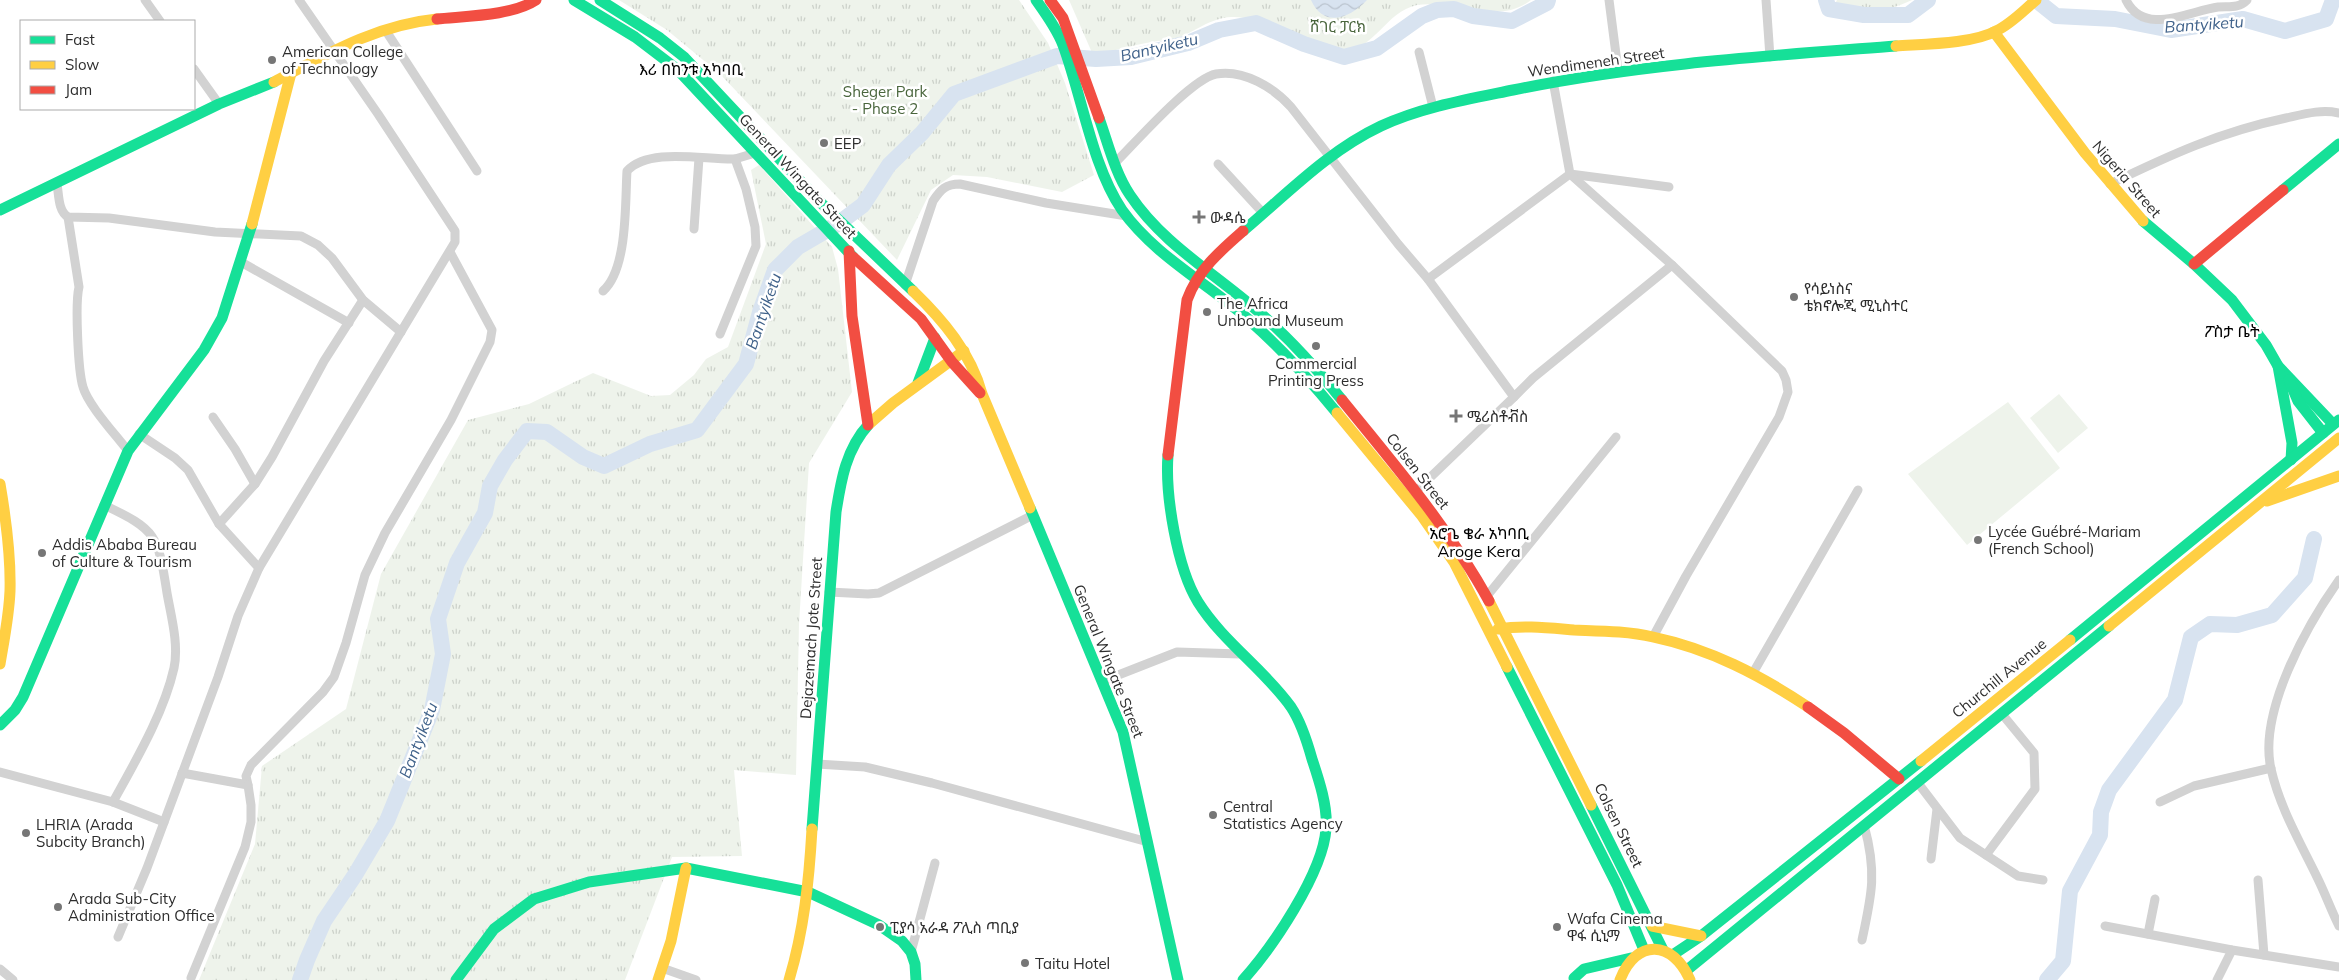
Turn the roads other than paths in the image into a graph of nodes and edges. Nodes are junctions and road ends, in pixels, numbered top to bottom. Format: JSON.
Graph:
{"nodes":[{"id":1,"x":145,"y":0,"type":"edge"},
{"id":2,"x":299,"y":0,"type":"edge"},
{"id":3,"x":536,"y":0,"type":"edge"},
{"id":4,"x":574,"y":0,"type":"edge"},
{"id":5,"x":600,"y":0,"type":"edge"},
{"id":6,"x":1036,"y":0,"type":"edge"},
{"id":7,"x":1050,"y":0,"type":"edge"},
{"id":8,"x":1609,"y":0,"type":"edge"},
{"id":9,"x":1766,"y":0,"type":"edge"},
{"id":10,"x":2036,"y":0,"type":"edge"},
{"id":11,"x":2126,"y":0,"type":"edge"},
{"id":12,"x":2246,"y":0,"type":"edge"},
{"id":13,"x":159,"y":20,"type":"edge"},
{"id":14,"x":386,"y":31,"type":"junction"},
{"id":15,"x":1994,"y":32,"type":"junction"},
{"id":16,"x":1068,"y":43,"type":"junction"},
{"id":17,"x":334,"y":51,"type":"junction"},
{"id":18,"x":1419,"y":52,"type":"dead end"},
{"id":19,"x":1770,"y":57,"type":"junction"},
{"id":20,"x":195,"y":70,"type":"edge"},
{"id":21,"x":1618,"y":70,"type":"junction"},
{"id":22,"x":291,"y":73,"type":"junction"},
{"id":23,"x":1553,"y":81,"type":"junction"},
{"id":24,"x":219,"y":104,"type":"junction"},
{"id":25,"x":1433,"y":107,"type":"junction"},
{"id":26,"x":2339,"y":114,"type":"edge"},
{"id":27,"x":2339,"y":144,"type":"edge"},
{"id":28,"x":755,"y":153,"type":"junction"},
{"id":29,"x":1329,"y":156,"type":"junction"},
{"id":30,"x":699,"y":158,"type":"junction"},
{"id":31,"x":735,"y":159,"type":"junction"},
{"id":32,"x":1115,"y":163,"type":"junction"},
{"id":33,"x":1218,"y":164,"type":"dead end"},
{"id":34,"x":477,"y":170,"type":"dead end"},
{"id":35,"x":1570,"y":174,"type":"junction"},
{"id":36,"x":58,"y":184,"type":"junction"},
{"id":37,"x":2110,"y":184,"type":"junction"},
{"id":38,"x":1670,"y":187,"type":"dead end"},
{"id":39,"x":0,"y":210,"type":"edge"},
{"id":40,"x":1263,"y":213,"type":"junction"},
{"id":41,"x":1127,"y":216,"type":"junction"},
{"id":42,"x":68,"y":217,"type":"junction"},
{"id":43,"x":694,"y":228,"type":"dead end"},
{"id":44,"x":249,"y":234,"type":"junction"},
{"id":45,"x":845,"y":248,"type":"junction"},
{"id":46,"x":450,"y":252,"type":"junction"},
{"id":47,"x":240,"y":262,"type":"junction"},
{"id":48,"x":2194,"y":264,"type":"junction"},
{"id":49,"x":1672,"y":265,"type":"junction"},
{"id":50,"x":1200,"y":273,"type":"junction"},
{"id":51,"x":1428,"y":279,"type":"junction"},
{"id":52,"x":905,"y":285,"type":"junction"},
{"id":53,"x":603,"y":291,"type":"dead end"},
{"id":54,"x":363,"y":300,"type":"junction"},
{"id":55,"x":349,"y":322,"type":"junction"},
{"id":56,"x":401,"y":332,"type":"junction"},
{"id":57,"x":720,"y":334,"type":"dead end"},
{"id":58,"x":935,"y":338,"type":"junction"},
{"id":59,"x":964,"y":351,"type":"junction"},
{"id":60,"x":952,"y":362,"type":"junction"},
{"id":61,"x":2278,"y":366,"type":"junction"},
{"id":62,"x":2289,"y":378,"type":"junction"},
{"id":63,"x":918,"y":383,"type":"junction"},
{"id":64,"x":982,"y":394,"type":"junction"},
{"id":65,"x":1514,"y":397,"type":"junction"},
{"id":66,"x":213,"y":417,"type":"dead end"},
{"id":67,"x":868,"y":425,"type":"junction"},
{"id":68,"x":2337,"y":425,"type":"edge"},
{"id":69,"x":2323,"y":433,"type":"junction"},
{"id":70,"x":139,"y":434,"type":"junction"},
{"id":71,"x":1616,"y":437,"type":"dead end"},
{"id":72,"x":2337,"y":444,"type":"edge"},
{"id":73,"x":128,"y":451,"type":"junction"},
{"id":74,"x":2291,"y":460,"type":"junction"},
{"id":75,"x":2339,"y":476,"type":"edge"},
{"id":76,"x":0,"y":484,"type":"edge"},
{"id":77,"x":255,"y":484,"type":"junction"},
{"id":78,"x":1858,"y":490,"type":"dead end"},
{"id":79,"x":1416,"y":491,"type":"junction"},
{"id":80,"x":104,"y":505,"type":"junction"},
{"id":81,"x":2258,"y":505,"type":"junction"},
{"id":82,"x":1032,"y":515,"type":"junction"},
{"id":83,"x":219,"y":524,"type":"junction"},
{"id":84,"x":1444,"y":536,"type":"junction"},
{"id":85,"x":259,"y":568,"type":"junction"},
{"id":86,"x":2339,"y":580,"type":"edge"},
{"id":87,"x":829,"y":592,"type":"junction"},
{"id":88,"x":1487,"y":596,"type":"junction"},
{"id":89,"x":3,"y":625,"type":"edge"},
{"id":90,"x":1503,"y":627,"type":"junction"},
{"id":91,"x":1490,"y":630,"type":"junction"},
{"id":92,"x":1653,"y":637,"type":"junction"},
{"id":93,"x":1240,"y":654,"type":"junction"},
{"id":94,"x":0,"y":664,"type":"edge"},
{"id":95,"x":1753,"y":673,"type":"junction"},
{"id":96,"x":1103,"y":681,"type":"junction"},
{"id":97,"x":2002,"y":714,"type":"junction"},
{"id":98,"x":0,"y":726,"type":"edge"},
{"id":99,"x":817,"y":764,"type":"junction"},
{"id":100,"x":2271,"y":768,"type":"junction"},
{"id":101,"x":0,"y":772,"type":"edge"},
{"id":102,"x":182,"y":773,"type":"junction"},
{"id":103,"x":1899,"y":779,"type":"junction"},
{"id":104,"x":1918,"y":783,"type":"junction"},
{"id":105,"x":248,"y":786,"type":"junction"},
{"id":106,"x":113,"y":802,"type":"junction"},
{"id":107,"x":2160,"y":802,"type":"dead end"},
{"id":108,"x":1937,"y":809,"type":"junction"},
{"id":109,"x":164,"y":822,"type":"junction"},
{"id":110,"x":1864,"y":825,"type":"junction"},
{"id":111,"x":1148,"y":842,"type":"junction"},
{"id":112,"x":1986,"y":856,"type":"junction"},
{"id":113,"x":1931,"y":859,"type":"dead end"},
{"id":114,"x":935,"y":863,"type":"dead end"},
{"id":115,"x":686,"y":868,"type":"junction"},
{"id":116,"x":2042,"y":880,"type":"dead end"},
{"id":117,"x":2258,"y":880,"type":"dead end"},
{"id":118,"x":808,"y":892,"type":"junction"},
{"id":119,"x":2155,"y":899,"type":"dead end"},
{"id":120,"x":1652,"y":926,"type":"junction"},
{"id":121,"x":2105,"y":926,"type":"dead end"},
{"id":122,"x":2339,"y":926,"type":"edge"},
{"id":123,"x":2148,"y":934,"type":"junction"},
{"id":124,"x":1701,"y":936,"type":"junction"},
{"id":125,"x":118,"y":937,"type":"dead end"},
{"id":126,"x":1862,"y":940,"type":"dead end"},
{"id":127,"x":1644,"y":950,"type":"junction"},
{"id":128,"x":2232,"y":950,"type":"junction"},
{"id":129,"x":911,"y":952,"type":"junction"},
{"id":130,"x":1669,"y":952,"type":"junction"},
{"id":131,"x":2264,"y":955,"type":"junction"},
{"id":132,"x":1631,"y":958,"type":"junction"},
{"id":133,"x":2339,"y":967,"type":"edge"},
{"id":134,"x":662,"y":968,"type":"junction"},
{"id":135,"x":0,"y":970,"type":"edge"},
{"id":136,"x":1688,"y":975,"type":"edge"},
{"id":137,"x":191,"y":978,"type":"dead end"},
{"id":138,"x":1573,"y":979,"type":"edge"},
{"id":139,"x":13,"y":980,"type":"edge"},
{"id":140,"x":456,"y":980,"type":"edge"},
{"id":141,"x":658,"y":980,"type":"edge"},
{"id":142,"x":696,"y":980,"type":"edge"},
{"id":143,"x":790,"y":980,"type":"edge"},
{"id":144,"x":916,"y":980,"type":"edge"},
{"id":145,"x":1178,"y":980,"type":"edge"},
{"id":146,"x":1243,"y":980,"type":"edge"},
{"id":147,"x":1619,"y":980,"type":"edge"},
{"id":148,"x":2217,"y":980,"type":"edge"}],
"edges":[{"from":1,"to":13,"type":"street"},
{"from":2,"to":17,"type":"street"},
{"from":3,"to":14,"type":"main road"},
{"from":4,"to":28,"type":"main road","name":"General Wingate Street"},
{"from":5,"to":52,"type":"main road","name":"General Wingate Street"},
{"from":6,"to":16,"type":"main road"},
{"from":7,"to":16,"type":"main road"},
{"from":8,"to":21,"type":"street"},
{"from":9,"to":19,"type":"street"},
{"from":10,"to":15,"type":"main road","name":"Wendimeneh Street"},
{"from":11,"to":12,"type":"street"},
{"from":14,"to":17,"type":"main road"},
{"from":14,"to":34,"type":"street"},
{"from":15,"to":19,"type":"main road","name":"Wendimeneh Street"},
{"from":15,"to":37,"type":"main road","name":"Nigeria Street"},
{"from":16,"to":32,"type":"main road","name":"Colsen Street"},
{"from":16,"to":41,"type":"main road"},
{"from":17,"to":22,"type":"main road"},
{"from":17,"to":46,"type":"street"},
{"from":18,"to":25,"type":"street"},
{"from":19,"to":21,"type":"main road","name":"Wendimeneh Street"},
{"from":20,"to":24,"type":"street"},
{"from":21,"to":23,"type":"main road","name":"Wendimeneh Street"},
{"from":22,"to":24,"type":"main road"},
{"from":22,"to":44,"type":"main road"},
{"from":23,"to":25,"type":"main road","name":"Wendimeneh Street"},
{"from":23,"to":35,"type":"street"},
{"from":24,"to":36,"type":"main road"},
{"from":25,"to":29,"type":"main road","name":"Wendimeneh Street"},
{"from":26,"to":37,"type":"street"},
{"from":27,"to":48,"type":"main road"},
{"from":28,"to":31,"type":"street"},
{"from":28,"to":45,"type":"main road","name":"General Wingate Street"},
{"from":29,"to":32,"type":"street"},
{"from":29,"to":40,"type":"main road","name":"Wendimeneh Street"},
{"from":29,"to":51,"type":"street"},
{"from":30,"to":31,"type":"street"},
{"from":30,"to":43,"type":"street"},
{"from":30,"to":53,"type":"street"},
{"from":31,"to":57,"type":"street"},
{"from":32,"to":50,"type":"main road","name":"Colsen Street"},
{"from":33,"to":40,"type":"street"},
{"from":35,"to":38,"type":"street"},
{"from":35,"to":49,"type":"street"},
{"from":35,"to":51,"type":"street"},
{"from":36,"to":39,"type":"main road"},
{"from":36,"to":42,"type":"street"},
{"from":37,"to":48,"type":"main road","name":"Nigeria Street"},
{"from":40,"to":50,"type":"main road","name":"Wendimeneh Street"},
{"from":41,"to":50,"type":"main road"},
{"from":41,"to":52,"type":"street"},
{"from":42,"to":44,"type":"street"},
{"from":42,"to":73,"type":"street"},
{"from":44,"to":47,"type":"main road"},
{"from":44,"to":54,"type":"street"},
{"from":45,"to":58,"type":"main road","name":"General Wingate Street"},
{"from":45,"to":67,"type":"main road"},
{"from":46,"to":56,"type":"street"},
{"from":46,"to":105,"type":"street"},
{"from":47,"to":55,"type":"street"},
{"from":47,"to":70,"type":"main road"},
{"from":48,"to":61,"type":"main road","name":"Nigeria Street"},
{"from":49,"to":65,"type":"street"},
{"from":49,"to":92,"type":"street"},
{"from":50,"to":79,"type":"main road","name":"Colsen Street"},
{"from":50,"to":84,"type":"main road"},
{"from":50,"to":93,"type":"main road"},
{"from":51,"to":65,"type":"street"},
{"from":52,"to":59,"type":"main road","name":"General Wingate Street"},
{"from":54,"to":55,"type":"street"},
{"from":54,"to":56,"type":"street"},
{"from":55,"to":77,"type":"street"},
{"from":56,"to":85,"type":"street"},
{"from":58,"to":60,"type":"main road","name":"General Wingate Street"},
{"from":58,"to":63,"type":"main road"},
{"from":59,"to":60,"type":"main road","name":"Dejazemach Jote Street"},
{"from":59,"to":64,"type":"main road","name":"General Wingate Street"},
{"from":60,"to":63,"type":"main road","name":"Dejazemach Jote Street"},
{"from":60,"to":64,"type":"main road","name":"General Wingate Street"},
{"from":61,"to":62,"type":"main road","name":"Nigeria Street"},
{"from":61,"to":74,"type":"main road"},
{"from":62,"to":68,"type":"main road","name":"Nigeria Street"},
{"from":62,"to":69,"type":"main road","name":"Nigeria Street"},
{"from":63,"to":67,"type":"main road","name":"Dejazemach Jote Street"},
{"from":64,"to":82,"type":"main road","name":"General Wingate Street"},
{"from":65,"to":79,"type":"street"},
{"from":66,"to":77,"type":"street"},
{"from":67,"to":87,"type":"main road","name":"Dejazemach Jote Street"},
{"from":68,"to":69,"type":"main road","name":"Churchill Avenue"},
{"from":69,"to":72,"type":"main road","name":"Nigeria Street"},
{"from":69,"to":74,"type":"main road","name":"Churchill Avenue"},
{"from":70,"to":73,"type":"main road"},
{"from":70,"to":83,"type":"street"},
{"from":71,"to":88,"type":"street"},
{"from":72,"to":81,"type":"main road","name":"Churchill Avenue"},
{"from":73,"to":80,"type":"main road"},
{"from":74,"to":103,"type":"main road","name":"Churchill Avenue"},
{"from":75,"to":81,"type":"main road"},
{"from":76,"to":89,"type":"main road"},
{"from":77,"to":83,"type":"street"},
{"from":78,"to":95,"type":"street"},
{"from":79,"to":84,"type":"main road","name":"Colsen Street"},
{"from":80,"to":98,"type":"main road"},
{"from":80,"to":106,"type":"street"},
{"from":81,"to":97,"type":"main road","name":"Churchill Avenue"},
{"from":82,"to":87,"type":"street"},
{"from":82,"to":96,"type":"main road","name":"General Wingate Street"},
{"from":83,"to":85,"type":"street"},
{"from":84,"to":88,"type":"main road","name":"Colsen Street"},
{"from":84,"to":91,"type":"main road"},
{"from":85,"to":102,"type":"street"},
{"from":86,"to":100,"type":"street"},
{"from":87,"to":99,"type":"main road","name":"Dejazemach Jote Street"},
{"from":88,"to":90,"type":"main road","name":"Colsen Street"},
{"from":89,"to":94,"type":"main road"},
{"from":90,"to":91,"type":"main road"},
{"from":90,"to":92,"type":"main road"},
{"from":90,"to":120,"type":"main road","name":"Colsen Street"},
{"from":91,"to":127,"type":"main road"},
{"from":92,"to":95,"type":"main road"},
{"from":93,"to":96,"type":"street"},
{"from":93,"to":146,"type":"main road"},
{"from":95,"to":103,"type":"main road"},
{"from":96,"to":111,"type":"main road","name":"General Wingate Street"},
{"from":97,"to":104,"type":"main road","name":"Churchill Avenue"},
{"from":97,"to":112,"type":"street"},
{"from":99,"to":111,"type":"street"},
{"from":99,"to":118,"type":"main road","name":"Dejazemach Jote Street"},
{"from":100,"to":107,"type":"street"},
{"from":100,"to":122,"type":"street"},
{"from":101,"to":106,"type":"street"},
{"from":102,"to":105,"type":"street"},
{"from":102,"to":109,"type":"street"},
{"from":103,"to":124,"type":"main road","name":"Churchill Avenue"},
{"from":104,"to":108,"type":"street"},
{"from":104,"to":110,"type":"main road","name":"Churchill Avenue"},
{"from":105,"to":137,"type":"street"},
{"from":106,"to":109,"type":"street"},
{"from":108,"to":112,"type":"street"},
{"from":108,"to":113,"type":"street"},
{"from":109,"to":125,"type":"street"},
{"from":110,"to":126,"type":"street"},
{"from":110,"to":136,"type":"main road","name":"Churchill Avenue"},
{"from":111,"to":145,"type":"main road","name":"General Wingate Street"},
{"from":112,"to":116,"type":"street"},
{"from":114,"to":129,"type":"street"},
{"from":115,"to":118,"type":"main road"},
{"from":115,"to":134,"type":"main road"},
{"from":115,"to":140,"type":"main road"},
{"from":117,"to":131,"type":"street"},
{"from":118,"to":129,"type":"main road"},
{"from":118,"to":143,"type":"main road","name":"Dejazemach Jote Street"},
{"from":119,"to":123,"type":"street"},
{"from":120,"to":124,"type":"main road"},
{"from":120,"to":130,"type":"main road","name":"Colsen Street"},
{"from":121,"to":123,"type":"street"},
{"from":123,"to":128,"type":"street"},
{"from":124,"to":130,"type":"main road","name":"Churchill Avenue"},
{"from":127,"to":130,"type":"main road"},
{"from":127,"to":132,"type":"main road"},
{"from":128,"to":131,"type":"street"},
{"from":128,"to":148,"type":"street"},
{"from":129,"to":144,"type":"main road"},
{"from":130,"to":136,"type":"main road","name":"Colsen Street"},
{"from":131,"to":133,"type":"street"},
{"from":132,"to":138,"type":"main road"},
{"from":132,"to":147,"type":"main road"},
{"from":134,"to":141,"type":"main road"},
{"from":134,"to":142,"type":"street"},
{"from":135,"to":139,"type":"street"}]}
